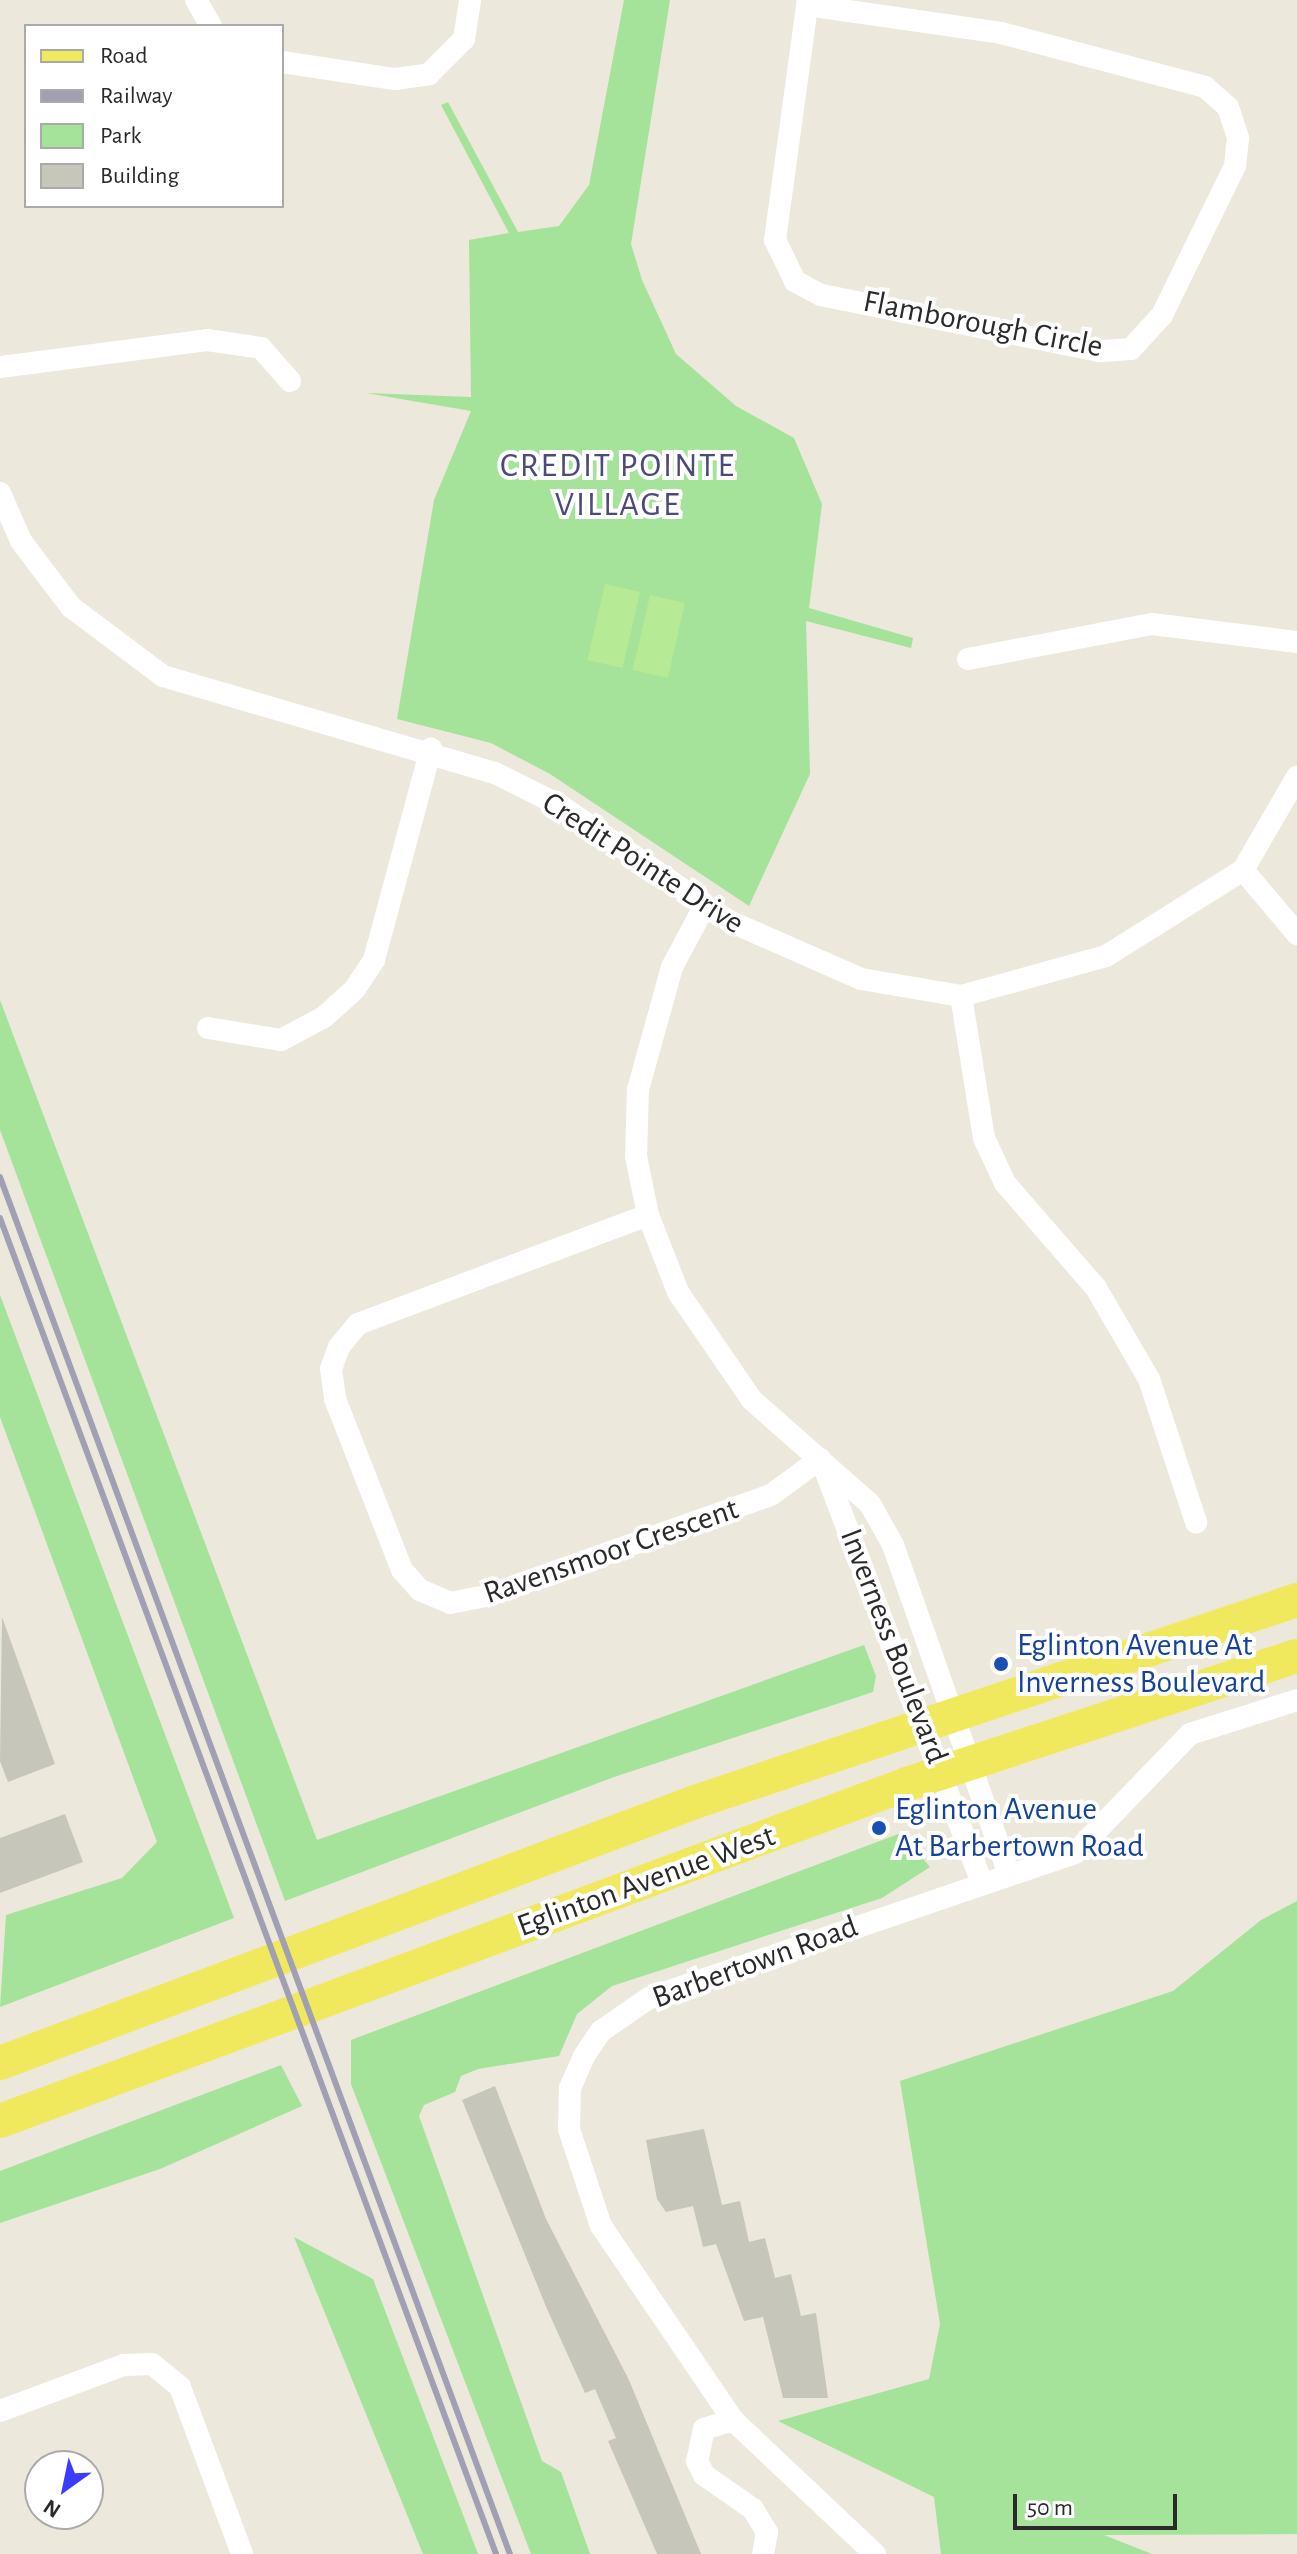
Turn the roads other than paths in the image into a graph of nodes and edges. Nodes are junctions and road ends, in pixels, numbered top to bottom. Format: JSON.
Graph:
{"nodes":[{"id":1,"x":196,"y":0,"type":"edge"},
{"id":2,"x":470,"y":0,"type":"edge"},
{"id":3,"x":808,"y":3,"type":"edge"},
{"id":4,"x":210,"y":24,"type":"edge"},
{"id":5,"x":284,"y":62,"type":"edge"},
{"id":6,"x":0,"y":367,"type":"edge"},
{"id":7,"x":290,"y":381,"type":"dead end"},
{"id":8,"x":0,"y":493,"type":"edge"},
{"id":9,"x":1297,"y":642,"type":"edge"},
{"id":10,"x":968,"y":659,"type":"dead end"},
{"id":11,"x":431,"y":749,"type":"junction"},
{"id":12,"x":1297,"y":777,"type":"edge"},
{"id":13,"x":1243,"y":870,"type":"junction"},
{"id":14,"x":704,"y":907,"type":"junction"},
{"id":15,"x":1297,"y":934,"type":"edge"},
{"id":16,"x":961,"y":996,"type":"junction"},
{"id":17,"x":208,"y":1028,"type":"dead end"},
{"id":18,"x":648,"y":1215,"type":"junction"},
{"id":19,"x":820,"y":1459,"type":"junction"},
{"id":20,"x":1196,"y":1522,"type":"dead end"},
{"id":21,"x":1297,"y":1600,"type":"edge"},
{"id":22,"x":1297,"y":1656,"type":"edge"},
{"id":23,"x":1297,"y":1700,"type":"edge"},
{"id":24,"x":955,"y":1710,"type":"junction"},
{"id":25,"x":922,"y":1722,"type":"junction"},
{"id":26,"x":956,"y":1767,"type":"junction"},
{"id":27,"x":1008,"y":1871,"type":"junction"},
{"id":28,"x":981,"y":1880,"type":"junction"},
{"id":29,"x":0,"y":2063,"type":"edge"},
{"id":30,"x":0,"y":2121,"type":"edge"},
{"id":31,"x":0,"y":2411,"type":"edge"},
{"id":32,"x":733,"y":2420,"type":"junction"},
{"id":33,"x":242,"y":2554,"type":"edge"},
{"id":34,"x":763,"y":2554,"type":"edge"},
{"id":35,"x":875,"y":2554,"type":"edge"}],
"edges":[{"from":1,"to":4,"type":"street"},
{"from":2,"to":5,"type":"street"},
{"from":3,"to":3,"type":"street","name":"Flamborough Circle"},
{"from":6,"to":7,"type":"street"},
{"from":8,"to":11,"type":"street","name":"Credit Pointe Drive"},
{"from":9,"to":10,"type":"street"},
{"from":11,"to":14,"type":"street","name":"Credit Pointe Drive"},
{"from":11,"to":17,"type":"street"},
{"from":12,"to":13,"type":"street","name":"Credit Pointe Drive"},
{"from":13,"to":15,"type":"street"},
{"from":13,"to":16,"type":"street","name":"Credit Pointe Drive"},
{"from":14,"to":16,"type":"street","name":"Credit Pointe Drive"},
{"from":14,"to":18,"type":"street","name":"Inverness Boulevard"},
{"from":16,"to":20,"type":"street"},
{"from":18,"to":19,"type":"street","name":"Inverness Boulevard"},
{"from":18,"to":19,"type":"street","name":"Ravensmoor Crescent"},
{"from":19,"to":24,"type":"street","name":"Inverness Boulevard"},
{"from":19,"to":25,"type":"street","name":"Inverness Boulevard"},
{"from":21,"to":24,"type":"main road","name":"Eglinton Avenue West"},
{"from":22,"to":26,"type":"main road","name":"Eglinton Avenue West"},
{"from":23,"to":27,"type":"street","name":"Barbertown Road"},
{"from":24,"to":25,"type":"main road","name":"Eglinton Avenue West"},
{"from":24,"to":26,"type":"street","name":"Inverness Boulevard"},
{"from":25,"to":26,"type":"street","name":"Inverness Boulevard"},
{"from":25,"to":29,"type":"main road","name":"Eglinton Avenue West"},
{"from":26,"to":27,"type":"street","name":"Inverness Boulevard"},
{"from":26,"to":28,"type":"street","name":"Inverness Boulevard"},
{"from":26,"to":30,"type":"main road","name":"Eglinton Avenue West"},
{"from":27,"to":28,"type":"street","name":"Barbertown Road"},
{"from":28,"to":32,"type":"street","name":"Barbertown Road"},
{"from":31,"to":33,"type":"street"},
{"from":32,"to":34,"type":"street"},
{"from":32,"to":35,"type":"street","name":"Barbertown Road"}]}
